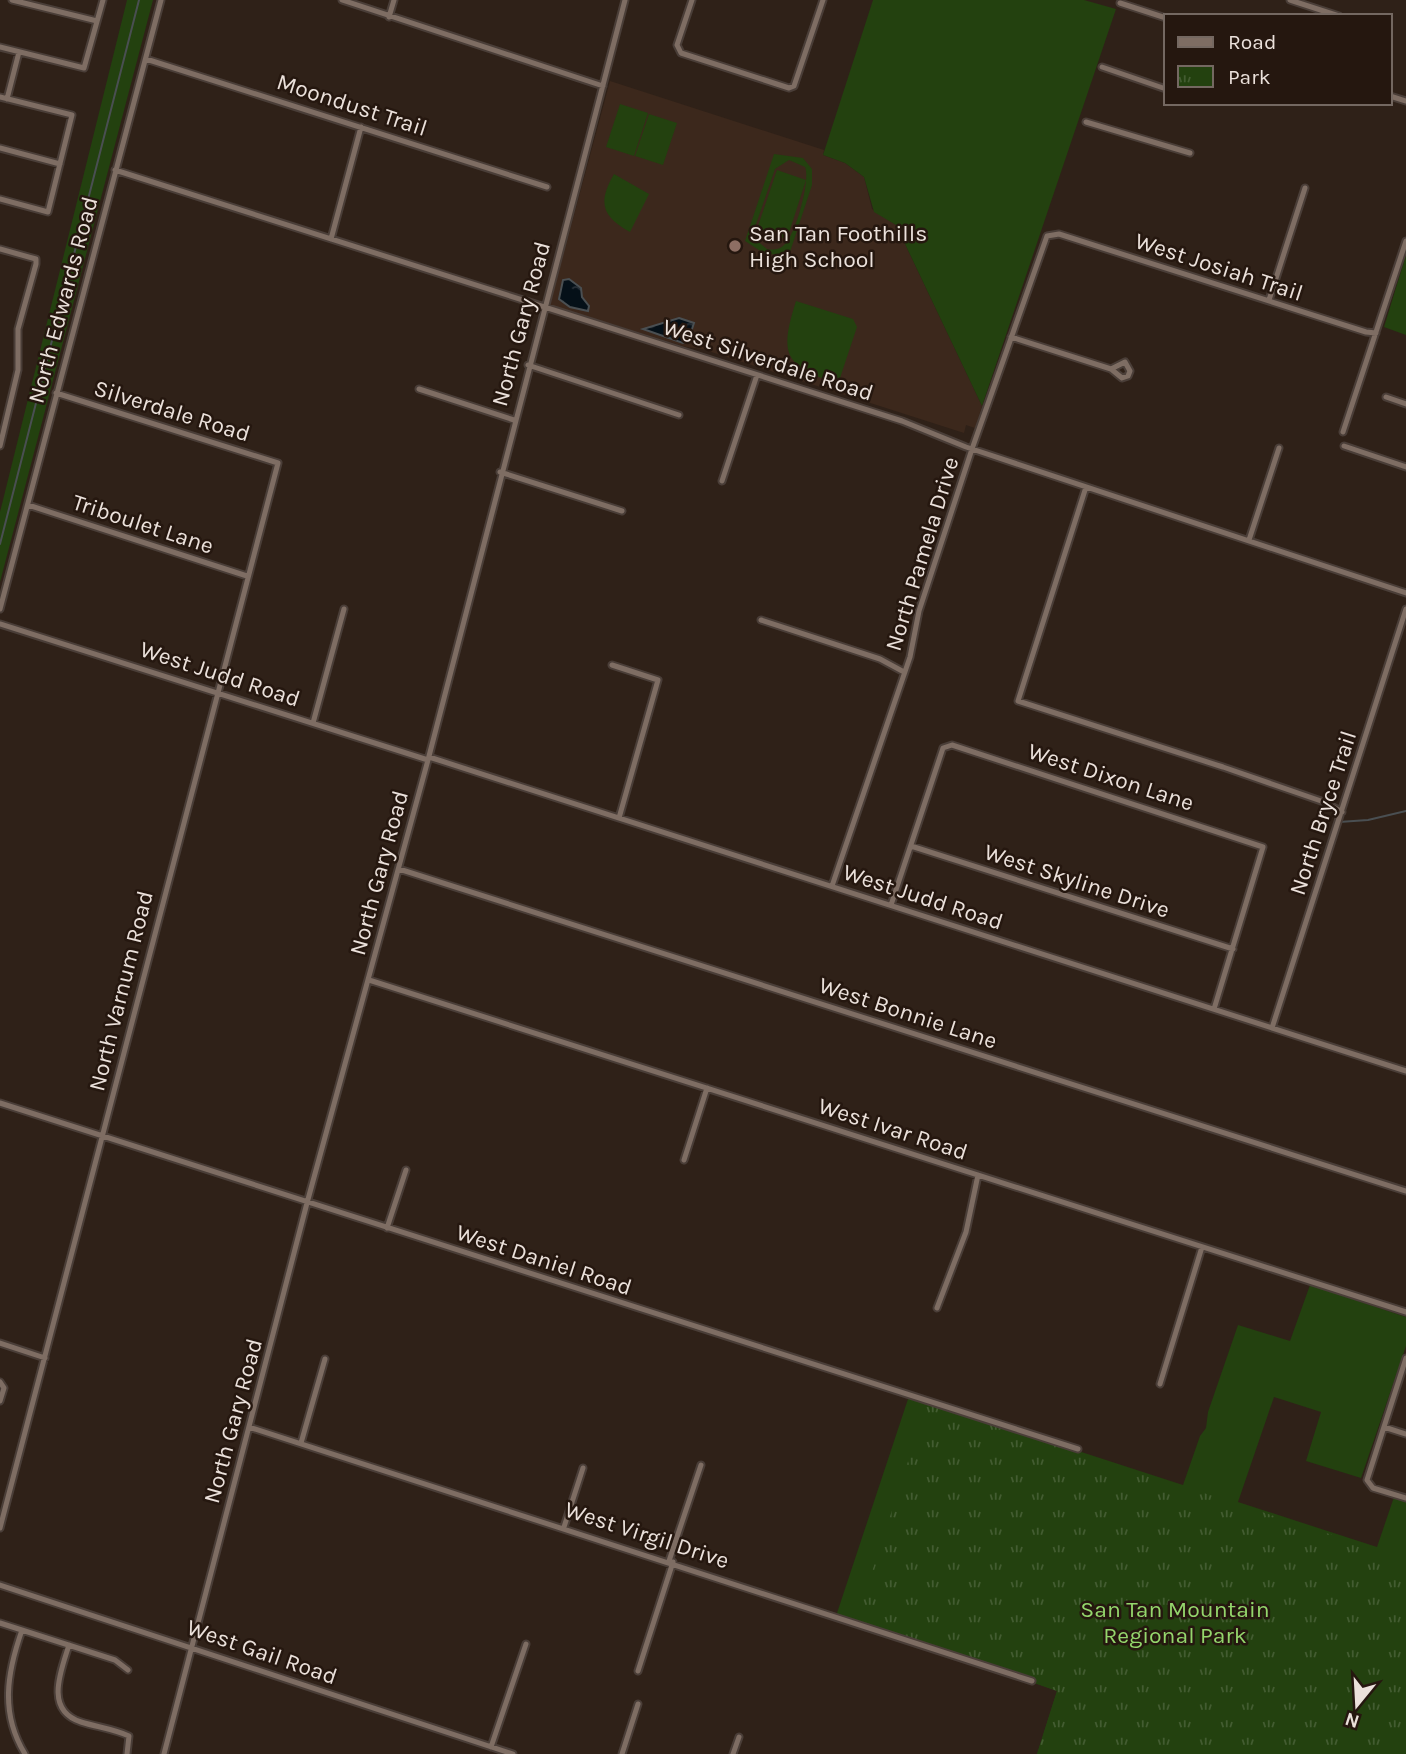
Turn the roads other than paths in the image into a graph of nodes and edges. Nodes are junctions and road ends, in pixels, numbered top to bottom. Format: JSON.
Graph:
{"nodes":[{"id":1,"x":12,"y":0,"type":"edge"},
{"id":2,"x":103,"y":0,"type":"edge"},
{"id":3,"x":161,"y":0,"type":"edge"},
{"id":4,"x":342,"y":0,"type":"edge"},
{"id":5,"x":394,"y":0,"type":"edge"},
{"id":6,"x":625,"y":0,"type":"edge"},
{"id":7,"x":692,"y":0,"type":"edge"},
{"id":8,"x":822,"y":0,"type":"edge"},
{"id":9,"x":1290,"y":0,"type":"edge"},
{"id":10,"x":1120,"y":3,"type":"dead end"},
{"id":11,"x":1333,"y":14,"type":"edge"},
{"id":12,"x":389,"y":17,"type":"junction"},
{"id":13,"x":1164,"y":17,"type":"edge"},
{"id":14,"x":97,"y":21,"type":"junction"},
{"id":15,"x":0,"y":47,"type":"edge"},
{"id":16,"x":19,"y":52,"type":"junction"},
{"id":17,"x":146,"y":59,"type":"junction"},
{"id":18,"x":1102,"y":67,"type":"dead end"},
{"id":19,"x":603,"y":86,"type":"junction"},
{"id":20,"x":1164,"y":88,"type":"edge"},
{"id":21,"x":0,"y":97,"type":"edge"},
{"id":22,"x":7,"y":99,"type":"junction"},
{"id":23,"x":1086,"y":122,"type":"dead end"},
{"id":24,"x":361,"y":127,"type":"junction"},
{"id":25,"x":0,"y":148,"type":"edge"},
{"id":26,"x":1190,"y":153,"type":"dead end"},
{"id":27,"x":60,"y":164,"type":"junction"},
{"id":28,"x":115,"y":170,"type":"junction"},
{"id":29,"x":547,"y":187,"type":"dead end"},
{"id":30,"x":1305,"y":188,"type":"dead end"},
{"id":31,"x":0,"y":200,"type":"edge"},
{"id":32,"x":1051,"y":234,"type":"joint"},
{"id":33,"x":331,"y":239,"type":"junction"},
{"id":34,"x":1406,"y":241,"type":"edge"},
{"id":35,"x":0,"y":249,"type":"edge"},
{"id":36,"x":1269,"y":300,"type":"junction"},
{"id":37,"x":544,"y":306,"type":"junction"},
{"id":38,"x":1376,"y":332,"type":"junction"},
{"id":39,"x":1011,"y":337,"type":"junction"},
{"id":40,"x":528,"y":365,"type":"junction"},
{"id":41,"x":1111,"y":369,"type":"dead end"},
{"id":42,"x":757,"y":375,"type":"junction"},
{"id":43,"x":419,"y":389,"type":"dead end"},
{"id":44,"x":56,"y":393,"type":"junction"},
{"id":45,"x":1386,"y":397,"type":"dead end"},
{"id":46,"x":1406,"y":404,"type":"edge"},
{"id":47,"x":679,"y":415,"type":"dead end"},
{"id":48,"x":514,"y":420,"type":"junction"},
{"id":49,"x":1343,"y":432,"type":"dead end"},
{"id":50,"x":0,"y":446,"type":"edge"},
{"id":51,"x":1344,"y":446,"type":"dead end"},
{"id":52,"x":1279,"y":447,"type":"dead end"},
{"id":53,"x":972,"y":449,"type":"junction"},
{"id":54,"x":278,"y":463,"type":"joint"},
{"id":55,"x":1406,"y":467,"type":"edge"},
{"id":56,"x":500,"y":472,"type":"junction"},
{"id":57,"x":722,"y":481,"type":"dead end"},
{"id":58,"x":1086,"y":487,"type":"junction"},
{"id":59,"x":28,"y":505,"type":"junction"},
{"id":60,"x":622,"y":511,"type":"dead end"},
{"id":61,"x":1249,"y":540,"type":"junction"},
{"id":62,"x":247,"y":576,"type":"junction"},
{"id":63,"x":1406,"y":593,"type":"edge"},
{"id":64,"x":0,"y":609,"type":"edge"},
{"id":65,"x":344,"y":609,"type":"dead end"},
{"id":66,"x":1406,"y":609,"type":"edge"},
{"id":67,"x":761,"y":620,"type":"dead end"},
{"id":68,"x":0,"y":623,"type":"edge"},
{"id":69,"x":612,"y":664,"type":"dead end"},
{"id":70,"x":904,"y":672,"type":"junction"},
{"id":71,"x":216,"y":691,"type":"junction"},
{"id":72,"x":313,"y":723,"type":"junction"},
{"id":73,"x":428,"y":758,"type":"junction"},
{"id":74,"x":1342,"y":812,"type":"junction"},
{"id":75,"x":619,"y":818,"type":"junction"},
{"id":76,"x":911,"y":846,"type":"junction"},
{"id":77,"x":399,"y":869,"type":"junction"},
{"id":78,"x":832,"y":886,"type":"junction"},
{"id":79,"x":891,"y":905,"type":"junction"},
{"id":80,"x":1233,"y":949,"type":"junction"},
{"id":81,"x":369,"y":979,"type":"junction"},
{"id":82,"x":1214,"y":1009,"type":"junction"},
{"id":83,"x":1272,"y":1028,"type":"junction"},
{"id":84,"x":1406,"y":1071,"type":"edge"},
{"id":85,"x":707,"y":1088,"type":"junction"},
{"id":86,"x":0,"y":1103,"type":"edge"},
{"id":87,"x":101,"y":1136,"type":"junction"},
{"id":88,"x":684,"y":1160,"type":"dead end"},
{"id":89,"x":406,"y":1170,"type":"dead end"},
{"id":90,"x":978,"y":1175,"type":"junction"},
{"id":91,"x":1406,"y":1191,"type":"edge"},
{"id":92,"x":307,"y":1203,"type":"junction"},
{"id":93,"x":387,"y":1228,"type":"junction"},
{"id":94,"x":1202,"y":1247,"type":"junction"},
{"id":95,"x":937,"y":1308,"type":"dead end"},
{"id":96,"x":1406,"y":1312,"type":"edge"},
{"id":97,"x":0,"y":1343,"type":"edge"},
{"id":98,"x":44,"y":1358,"type":"junction"},
{"id":99,"x":1406,"y":1358,"type":"edge"},
{"id":100,"x":325,"y":1359,"type":"dead end"},
{"id":101,"x":1,"y":1383,"type":"edge"},
{"id":102,"x":1160,"y":1384,"type":"dead end"},
{"id":103,"x":0,"y":1401,"type":"edge"},
{"id":104,"x":249,"y":1427,"type":"junction"},
{"id":105,"x":1384,"y":1427,"type":"junction"},
{"id":106,"x":1406,"y":1434,"type":"edge"},
{"id":107,"x":301,"y":1443,"type":"junction"},
{"id":108,"x":1077,"y":1449,"type":"dead end"},
{"id":109,"x":701,"y":1465,"type":"dead end"},
{"id":110,"x":583,"y":1468,"type":"dead end"},
{"id":111,"x":1406,"y":1499,"type":"edge"},
{"id":112,"x":564,"y":1527,"type":"junction"},
{"id":113,"x":0,"y":1528,"type":"edge"},
{"id":114,"x":671,"y":1562,"type":"junction"},
{"id":115,"x":0,"y":1585,"type":"edge"},
{"id":116,"x":0,"y":1623,"type":"edge"},
{"id":117,"x":22,"y":1630,"type":"junction"},
{"id":118,"x":526,"y":1644,"type":"dead end"},
{"id":119,"x":69,"y":1645,"type":"junction"},
{"id":120,"x":191,"y":1648,"type":"junction"},
{"id":121,"x":128,"y":1670,"type":"dead end"},
{"id":122,"x":638,"y":1671,"type":"dead end"},
{"id":123,"x":1032,"y":1681,"type":"dead end"},
{"id":124,"x":3,"y":1693,"type":"edge"},
{"id":125,"x":638,"y":1704,"type":"dead end"},
{"id":126,"x":738,"y":1737,"type":"dead end"},
{"id":127,"x":491,"y":1747,"type":"junction"},
{"id":128,"x":25,"y":1754,"type":"edge"},
{"id":129,"x":127,"y":1754,"type":"edge"},
{"id":130,"x":164,"y":1754,"type":"edge"},
{"id":131,"x":513,"y":1754,"type":"edge"},
{"id":132,"x":622,"y":1754,"type":"edge"},
{"id":133,"x":733,"y":1754,"type":"edge"}],
"edges":[{"from":1,"to":14,"type":"street"},
{"from":2,"to":14,"type":"street"},
{"from":3,"to":17,"type":"street","name":"North Edwards Road"},
{"from":4,"to":12,"type":"street"},
{"from":5,"to":12,"type":"street"},
{"from":6,"to":19,"type":"street","name":"North Gary Road"},
{"from":7,"to":8,"type":"street"},
{"from":9,"to":11,"type":"street"},
{"from":10,"to":13,"type":"street"},
{"from":12,"to":19,"type":"street"},
{"from":14,"to":16,"type":"street"},
{"from":15,"to":16,"type":"street"},
{"from":16,"to":22,"type":"street"},
{"from":17,"to":24,"type":"street","name":"Moondust Trail"},
{"from":17,"to":28,"type":"street","name":"North Edwards Road"},
{"from":18,"to":20,"type":"street"},
{"from":19,"to":37,"type":"street","name":"North Gary Road"},
{"from":21,"to":22,"type":"street"},
{"from":22,"to":27,"type":"street"},
{"from":23,"to":26,"type":"street"},
{"from":24,"to":29,"type":"street","name":"Moondust Trail"},
{"from":24,"to":33,"type":"street"},
{"from":25,"to":27,"type":"street"},
{"from":27,"to":31,"type":"street"},
{"from":28,"to":33,"type":"street","name":"West Silverdale Road"},
{"from":28,"to":44,"type":"street","name":"North Edwards Road"},
{"from":30,"to":36,"type":"street"},
{"from":32,"to":36,"type":"street","name":"West Josiah Trail"},
{"from":32,"to":39,"type":"street","name":"North Pamela Drive"},
{"from":33,"to":37,"type":"street","name":"West Silverdale Road"},
{"from":34,"to":38,"type":"street"},
{"from":35,"to":50,"type":"street"},
{"from":36,"to":38,"type":"street","name":"West Josiah Trail"},
{"from":37,"to":40,"type":"street","name":"North Gary Road"},
{"from":37,"to":42,"type":"street","name":"West Silverdale Road"},
{"from":38,"to":49,"type":"street"},
{"from":39,"to":41,"type":"street"},
{"from":39,"to":53,"type":"street","name":"North Pamela Drive"},
{"from":40,"to":47,"type":"street"},
{"from":40,"to":48,"type":"street","name":"North Gary Road"},
{"from":42,"to":53,"type":"street","name":"West Silverdale Road"},
{"from":42,"to":57,"type":"street"},
{"from":43,"to":48,"type":"street"},
{"from":44,"to":54,"type":"street","name":"Silverdale Road"},
{"from":44,"to":59,"type":"street","name":"North Edwards Road"},
{"from":45,"to":46,"type":"street"},
{"from":48,"to":56,"type":"street","name":"North Gary Road"},
{"from":51,"to":55,"type":"street"},
{"from":52,"to":61,"type":"street"},
{"from":53,"to":58,"type":"street","name":"West Silverdale Road"},
{"from":53,"to":70,"type":"street","name":"North Pamela Drive"},
{"from":54,"to":62,"type":"street","name":"North Varnum Road"},
{"from":56,"to":60,"type":"street"},
{"from":56,"to":73,"type":"street","name":"North Gary Road"},
{"from":58,"to":61,"type":"street","name":"West Silverdale Road"},
{"from":58,"to":74,"type":"street"},
{"from":59,"to":62,"type":"street","name":"Triboulet Lane"},
{"from":59,"to":64,"type":"street","name":"North Edwards Road"},
{"from":61,"to":63,"type":"street","name":"West Silverdale Road"},
{"from":62,"to":71,"type":"street","name":"North Varnum Road"},
{"from":65,"to":72,"type":"street"},
{"from":66,"to":74,"type":"street","name":"North Bryce Trail"},
{"from":67,"to":70,"type":"street"},
{"from":68,"to":71,"type":"street","name":"West Judd Road"},
{"from":69,"to":75,"type":"street"},
{"from":70,"to":78,"type":"street","name":"North Pamela Drive"},
{"from":71,"to":72,"type":"street","name":"West Judd Road"},
{"from":71,"to":87,"type":"street","name":"North Varnum Road"},
{"from":72,"to":73,"type":"street","name":"West Judd Road"},
{"from":73,"to":75,"type":"street","name":"West Judd Road"},
{"from":73,"to":77,"type":"street","name":"North Gary Road"},
{"from":74,"to":83,"type":"street","name":"North Bryce Trail"},
{"from":75,"to":78,"type":"street","name":"West Judd Road"},
{"from":76,"to":79,"type":"street"},
{"from":76,"to":80,"type":"street","name":"West Skyline Drive"},
{"from":76,"to":80,"type":"street","name":"West Dixon Lane"},
{"from":77,"to":81,"type":"street","name":"North Gary Road"},
{"from":77,"to":91,"type":"street","name":"West Bonnie Lane"},
{"from":78,"to":79,"type":"street","name":"West Judd Road"},
{"from":79,"to":82,"type":"street","name":"West Judd Road"},
{"from":80,"to":82,"type":"street"},
{"from":81,"to":85,"type":"street","name":"West Ivar Road"},
{"from":81,"to":92,"type":"street","name":"North Gary Road"},
{"from":82,"to":83,"type":"street","name":"West Judd Road"},
{"from":83,"to":84,"type":"street","name":"West Judd Road"},
{"from":85,"to":88,"type":"street"},
{"from":85,"to":90,"type":"street","name":"West Ivar Road"},
{"from":86,"to":87,"type":"street","name":"West Daniel Road"},
{"from":87,"to":92,"type":"street","name":"West Daniel Road"},
{"from":87,"to":98,"type":"street","name":"North Varnum Road"},
{"from":89,"to":93,"type":"street"},
{"from":90,"to":94,"type":"street","name":"West Ivar Road"},
{"from":90,"to":95,"type":"street"},
{"from":92,"to":93,"type":"street","name":"West Daniel Road"},
{"from":92,"to":104,"type":"street","name":"North Gary Road"},
{"from":93,"to":108,"type":"street","name":"West Daniel Road"},
{"from":94,"to":96,"type":"street","name":"West Ivar Road"},
{"from":94,"to":102,"type":"street"},
{"from":97,"to":98,"type":"street"},
{"from":98,"to":113,"type":"street","name":"North Varnum Road"},
{"from":99,"to":105,"type":"street"},
{"from":100,"to":107,"type":"street"},
{"from":101,"to":103,"type":"street"},
{"from":104,"to":107,"type":"street","name":"West Virgil Drive"},
{"from":104,"to":120,"type":"street","name":"North Gary Road"},
{"from":105,"to":106,"type":"street"},
{"from":105,"to":111,"type":"street"},
{"from":107,"to":112,"type":"street","name":"West Virgil Drive"},
{"from":109,"to":114,"type":"street"},
{"from":110,"to":112,"type":"street"},
{"from":112,"to":114,"type":"street","name":"West Virgil Drive"},
{"from":114,"to":122,"type":"street"},
{"from":114,"to":123,"type":"street","name":"West Virgil Drive"},
{"from":115,"to":120,"type":"street","name":"West Gail Road"},
{"from":116,"to":117,"type":"street"},
{"from":117,"to":119,"type":"street"},
{"from":117,"to":124,"type":"street"},
{"from":118,"to":127,"type":"street"},
{"from":119,"to":121,"type":"street"},
{"from":119,"to":129,"type":"street"},
{"from":120,"to":127,"type":"street","name":"West Gail Road"},
{"from":120,"to":130,"type":"street","name":"North Gary Road"},
{"from":124,"to":128,"type":"street"},
{"from":125,"to":132,"type":"street"},
{"from":126,"to":133,"type":"street"},
{"from":127,"to":131,"type":"street","name":"West Gail Road"}]}
